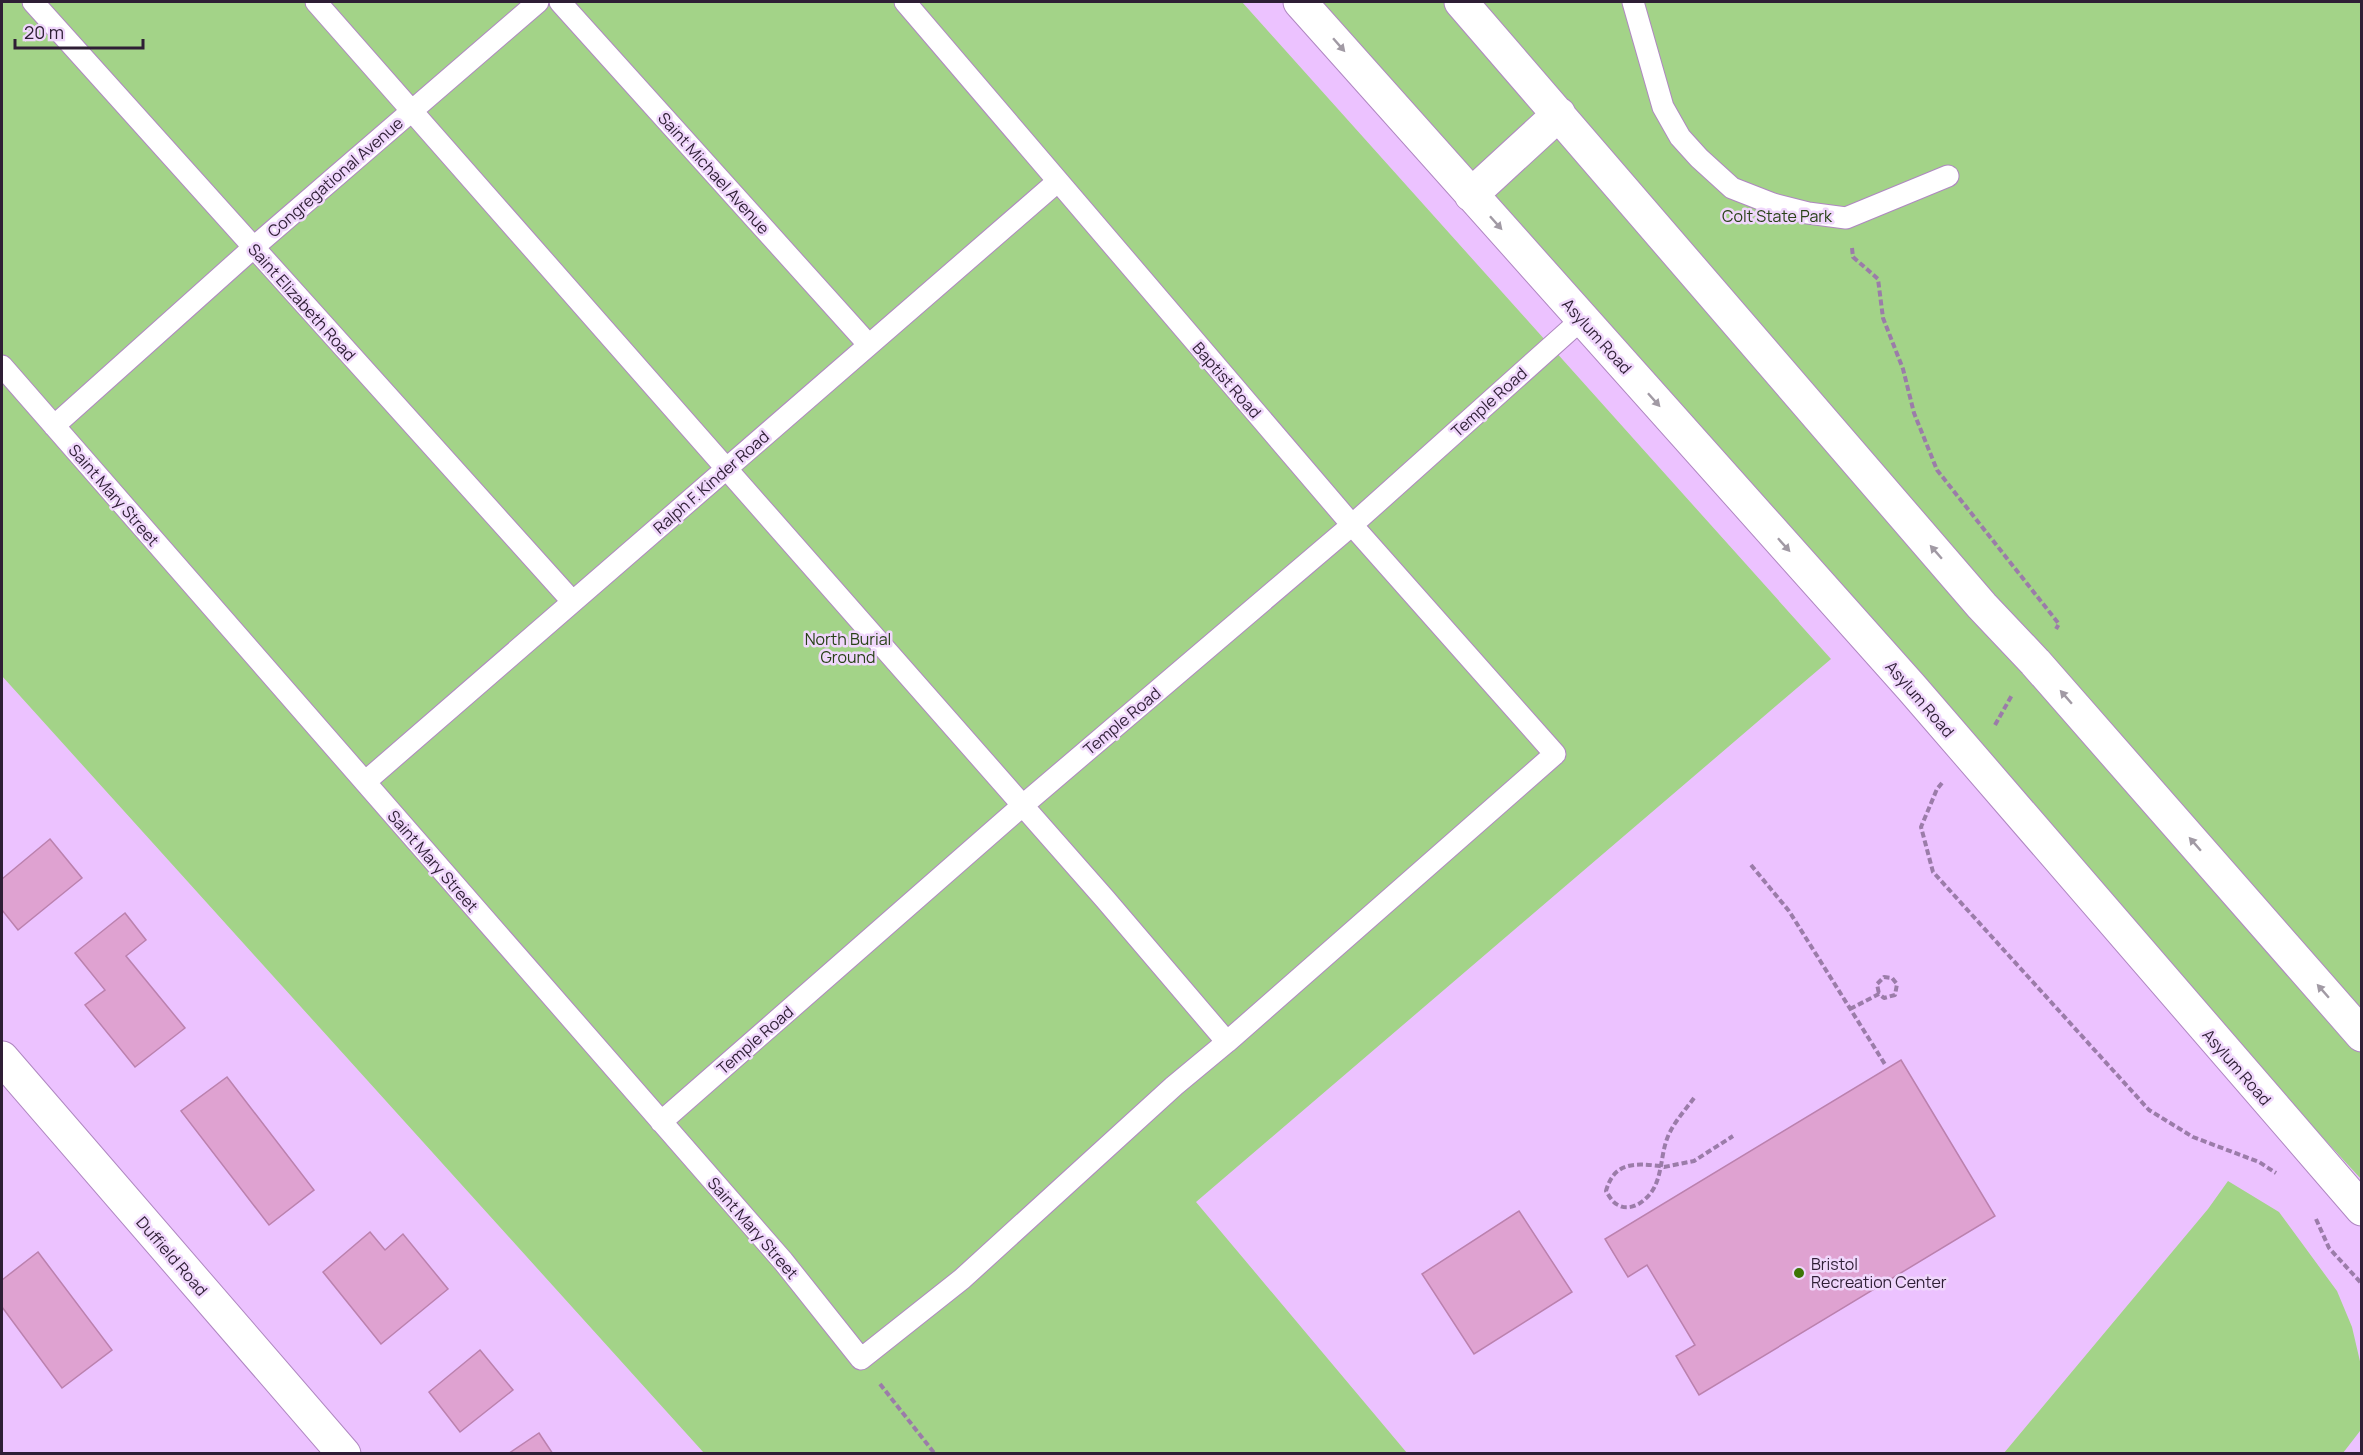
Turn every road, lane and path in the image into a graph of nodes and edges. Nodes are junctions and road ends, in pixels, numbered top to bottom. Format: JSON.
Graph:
{"nodes":[{"id":1,"x":33,"y":2,"type":"edge"},
{"id":2,"x":316,"y":2,"type":"edge"},
{"id":3,"x":538,"y":2,"type":"edge"},
{"id":4,"x":560,"y":2,"type":"edge"},
{"id":5,"x":905,"y":2,"type":"edge"},
{"id":6,"x":1300,"y":2,"type":"edge"},
{"id":7,"x":1461,"y":2,"type":"edge"},
{"id":8,"x":1633,"y":2,"type":"edge"},
{"id":9,"x":412,"y":110,"type":"junction"},
{"id":10,"x":1559,"y":114,"type":"junction"},
{"id":11,"x":1948,"y":176,"type":"dead end"},
{"id":12,"x":1057,"y":182,"type":"junction"},
{"id":13,"x":1471,"y":195,"type":"junction"},
{"id":14,"x":254,"y":248,"type":"junction"},
{"id":15,"x":1582,"y":319,"type":"junction"},
{"id":16,"x":868,"y":344,"type":"junction"},
{"id":17,"x":2,"y":366,"type":"edge"},
{"id":18,"x":54,"y":426,"type":"junction"},
{"id":19,"x":728,"y":469,"type":"junction"},
{"id":20,"x":1352,"y":525,"type":"junction"},
{"id":21,"x":572,"y":601,"type":"junction"},
{"id":22,"x":364,"y":782,"type":"junction"},
{"id":23,"x":1022,"y":806,"type":"junction"},
{"id":24,"x":1751,"y":865,"type":"dead end"},
{"id":25,"x":1879,"y":994,"type":"junction"},
{"id":26,"x":1850,"y":1009,"type":"junction"},
{"id":27,"x":2361,"y":1035,"type":"edge"},
{"id":28,"x":1227,"y":1042,"type":"junction"},
{"id":29,"x":2,"y":1058,"type":"edge"},
{"id":30,"x":1886,"y":1066,"type":"dead end"},
{"id":31,"x":1694,"y":1098,"type":"dead end"},
{"id":32,"x":661,"y":1122,"type":"junction"},
{"id":33,"x":1733,"y":1136,"type":"dead end"},
{"id":34,"x":1660,"y":1166,"type":"junction"},
{"id":35,"x":2361,"y":1209,"type":"edge"},
{"id":36,"x":861,"y":1359,"type":"junction"},
{"id":37,"x":344,"y":1454,"type":"edge"},
{"id":38,"x":935,"y":1454,"type":"edge"}],
"edges":[{"from":1,"to":14,"type":"lane","name":"Saint Elizabeth Road"},
{"from":2,"to":9,"type":"lane"},
{"from":3,"to":9,"type":"lane","name":"Congregational Avenue"},
{"from":4,"to":16,"type":"lane","name":"Saint Michael Avenue"},
{"from":5,"to":12,"type":"lane","name":"Baptist Road"},
{"from":6,"to":13,"type":"street","name":"Asylum Road","one_way":true},
{"from":7,"to":10,"type":"street"},
{"from":8,"to":11,"type":"lane"},
{"from":9,"to":14,"type":"lane","name":"Congregational Avenue"},
{"from":9,"to":19,"type":"lane"},
{"from":10,"to":13,"type":"street"},
{"from":27,"to":10,"type":"street","one_way":true},
{"from":12,"to":16,"type":"lane","name":"Ralph F. Kinder Road"},
{"from":12,"to":20,"type":"lane","name":"Baptist Road"},
{"from":13,"to":15,"type":"street","name":"Asylum Road","one_way":true},
{"from":14,"to":18,"type":"lane","name":"Congregational Avenue"},
{"from":14,"to":21,"type":"lane","name":"Saint Elizabeth Road"},
{"from":15,"to":20,"type":"lane","name":"Temple Road"},
{"from":15,"to":35,"type":"street","name":"Asylum Road","one_way":true},
{"from":16,"to":19,"type":"lane","name":"Ralph F. Kinder Road"},
{"from":17,"to":18,"type":"lane","name":"Saint Mary Street"},
{"from":18,"to":22,"type":"lane","name":"Saint Mary Street"},
{"from":19,"to":21,"type":"lane","name":"Ralph F. Kinder Road"},
{"from":19,"to":23,"type":"lane"},
{"from":20,"to":23,"type":"lane","name":"Temple Road"},
{"from":20,"to":28,"type":"lane","name":"Baptist Road"},
{"from":21,"to":22,"type":"lane","name":"Ralph F. Kinder Road"},
{"from":22,"to":32,"type":"lane","name":"Saint Mary Street"},
{"from":23,"to":28,"type":"lane"},
{"from":23,"to":32,"type":"lane","name":"Temple Road"},
{"from":24,"to":26,"type":"path"},
{"from":25,"to":25,"type":"path"},
{"from":25,"to":26,"type":"path"},
{"from":26,"to":30,"type":"path"},
{"from":28,"to":36,"type":"lane"},
{"from":29,"to":37,"type":"street","name":"Duffield Road"},
{"from":31,"to":34,"type":"path"},
{"from":32,"to":36,"type":"lane","name":"Saint Mary Street"},
{"from":33,"to":34,"type":"path"},
{"from":34,"to":34,"type":"path"},
{"from":36,"to":38,"type":"path"}]}
